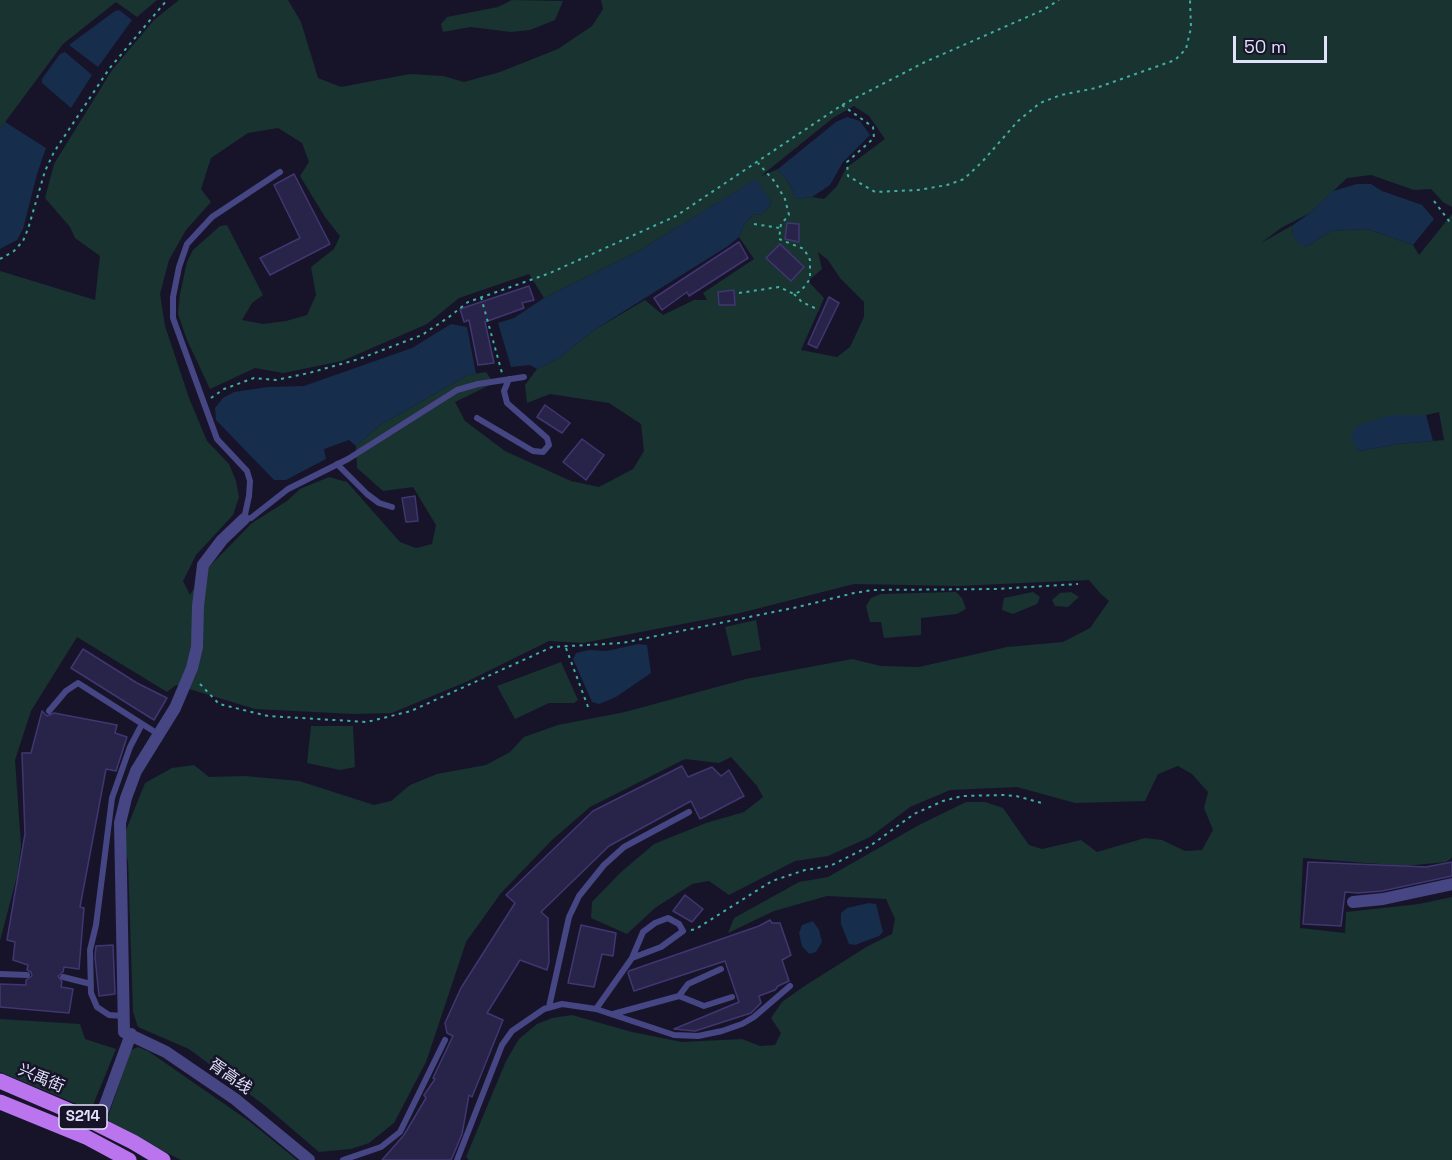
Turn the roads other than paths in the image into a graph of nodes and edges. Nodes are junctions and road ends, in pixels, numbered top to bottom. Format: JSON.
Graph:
{"nodes":[{"id":1,"x":280,"y":172,"type":"dead end"},
{"id":2,"x":506,"y":377,"type":"junction"},
{"id":3,"x":524,"y":377,"type":"dead end"},
{"id":4,"x":477,"y":418,"type":"dead end"},
{"id":5,"x":337,"y":464,"type":"junction"},
{"id":6,"x":392,"y":507,"type":"dead end"},
{"id":7,"x":244,"y":519,"type":"junction"},
{"id":8,"x":49,"y":711,"type":"dead end"},
{"id":9,"x":142,"y":724,"type":"junction"},
{"id":10,"x":158,"y":734,"type":"junction"},
{"id":11,"x":689,"y":812,"type":"dead end"},
{"id":12,"x":1452,"y":884,"type":"edge"},
{"id":13,"x":1353,"y":902,"type":"dead end"},
{"id":14,"x":632,"y":958,"type":"junction"},
{"id":15,"x":720,"y":969,"type":"dead end"},
{"id":16,"x":0,"y":974,"type":"edge"},
{"id":17,"x":27,"y":975,"type":"dead end"},
{"id":18,"x":63,"y":977,"type":"dead end"},
{"id":19,"x":91,"y":984,"type":"junction"},
{"id":20,"x":790,"y":986,"type":"dead end"},
{"id":21,"x":679,"y":996,"type":"junction"},
{"id":22,"x":732,"y":997,"type":"dead end"},
{"id":23,"x":549,"y":1007,"type":"junction"},
{"id":24,"x":596,"y":1010,"type":"junction"},
{"id":25,"x":612,"y":1014,"type":"junction"},
{"id":26,"x":124,"y":1016,"type":"junction"},
{"id":27,"x":127,"y":1033,"type":"junction"},
{"id":28,"x":445,"y":1040,"type":"dead end"},
{"id":29,"x":0,"y":1081,"type":"edge"},
{"id":30,"x":0,"y":1102,"type":"edge"},
{"id":31,"x":98,"y":1124,"type":"junction"},
{"id":32,"x":129,"y":1160,"type":"edge"},
{"id":33,"x":163,"y":1160,"type":"edge"},
{"id":34,"x":309,"y":1160,"type":"edge"},
{"id":35,"x":343,"y":1160,"type":"edge"},
{"id":36,"x":457,"y":1160,"type":"edge"}],
"edges":[{"from":1,"to":7,"type":"lane"},
{"from":2,"to":3,"type":"lane"},
{"from":2,"to":4,"type":"lane"},
{"from":2,"to":5,"type":"lane"},
{"from":5,"to":6,"type":"lane"},
{"from":5,"to":7,"type":"lane"},
{"from":7,"to":10,"type":"street"},
{"from":8,"to":9,"type":"lane"},
{"from":9,"to":10,"type":"lane"},
{"from":9,"to":19,"type":"lane"},
{"from":10,"to":26,"type":"street"},
{"from":11,"to":23,"type":"lane"},
{"from":12,"to":13,"type":"street"},
{"from":14,"to":14,"type":"lane"},
{"from":14,"to":24,"type":"lane"},
{"from":15,"to":21,"type":"lane"},
{"from":16,"to":17,"type":"lane"},
{"from":18,"to":19,"type":"lane"},
{"from":19,"to":26,"type":"lane"},
{"from":20,"to":25,"type":"lane"},
{"from":21,"to":22,"type":"lane"},
{"from":21,"to":25,"type":"lane"},
{"from":23,"to":24,"type":"lane"},
{"from":23,"to":36,"type":"lane"},
{"from":24,"to":25,"type":"lane"},
{"from":26,"to":27,"type":"street"},
{"from":27,"to":31,"type":"street"},
{"from":27,"to":34,"type":"street","name":"胥高线"},
{"from":28,"to":35,"type":"lane"},
{"from":29,"to":31,"type":"main road","name":"兴禹街","number":"S214"},
{"from":30,"to":32,"type":"main road","number":"S214"},
{"from":31,"to":33,"type":"main road","name":"兴禹街","number":"S214"}]}
